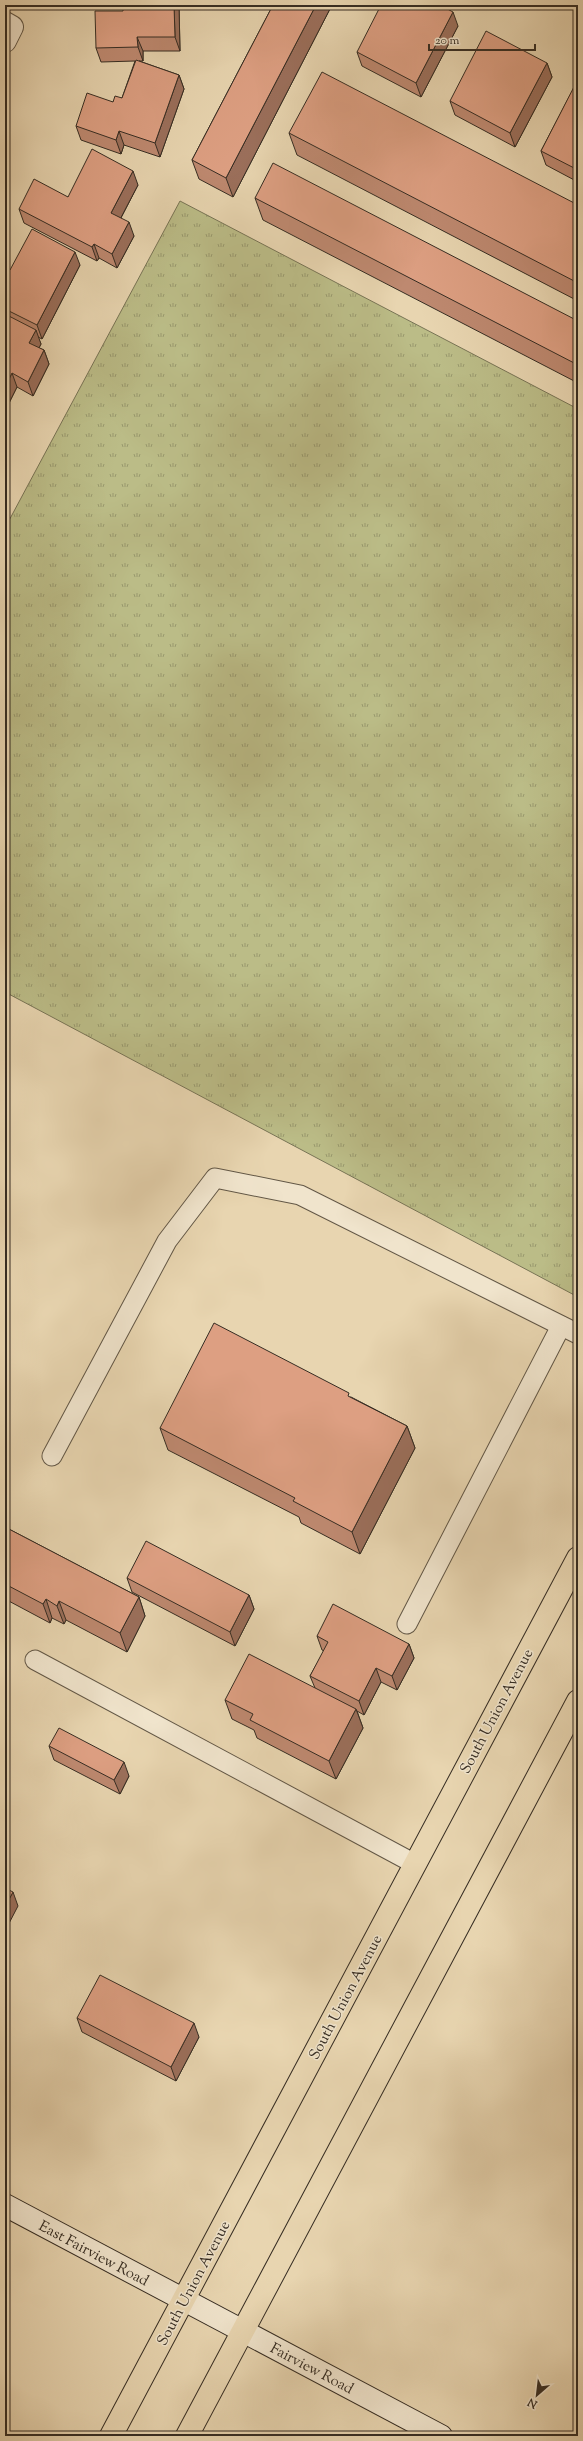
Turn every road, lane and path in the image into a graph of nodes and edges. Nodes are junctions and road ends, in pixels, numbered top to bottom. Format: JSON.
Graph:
{"nodes":[{"id":1,"x":570,"y":1330,"type":"edge"},
{"id":2,"x":52,"y":1456,"type":"dead end"},
{"id":3,"x":578,"y":1558,"type":"edge"},
{"id":4,"x":407,"y":1624,"type":"dead end"},
{"id":5,"x":34,"y":1660,"type":"dead end"},
{"id":6,"x":578,"y":1701,"type":"edge"},
{"id":7,"x":415,"y":1864,"type":"junction"},
{"id":8,"x":5,"y":2205,"type":"edge"},
{"id":9,"x":183,"y":2300,"type":"junction"},
{"id":10,"x":243,"y":2331,"type":"junction"},
{"id":11,"x":111,"y":2436,"type":"edge"},
{"id":12,"x":187,"y":2436,"type":"edge"},
{"id":13,"x":441,"y":2436,"type":"edge"}],
"edges":[{"from":1,"to":2,"type":"lane"},
{"from":1,"to":4,"type":"lane"},
{"from":3,"to":7,"type":"main road","name":"South Union Avenue"},
{"from":5,"to":7,"type":"lane"},
{"from":6,"to":10,"type":"main road"},
{"from":7,"to":9,"type":"main road","name":"South Union Avenue"},
{"from":8,"to":9,"type":"street","name":"East Fairview Road"},
{"from":9,"to":10,"type":"street","name":"Fairview Road"},
{"from":9,"to":11,"type":"main road","name":"South Union Avenue"},
{"from":10,"to":12,"type":"main road"},
{"from":10,"to":13,"type":"street","name":"Fairview Road"}]}
